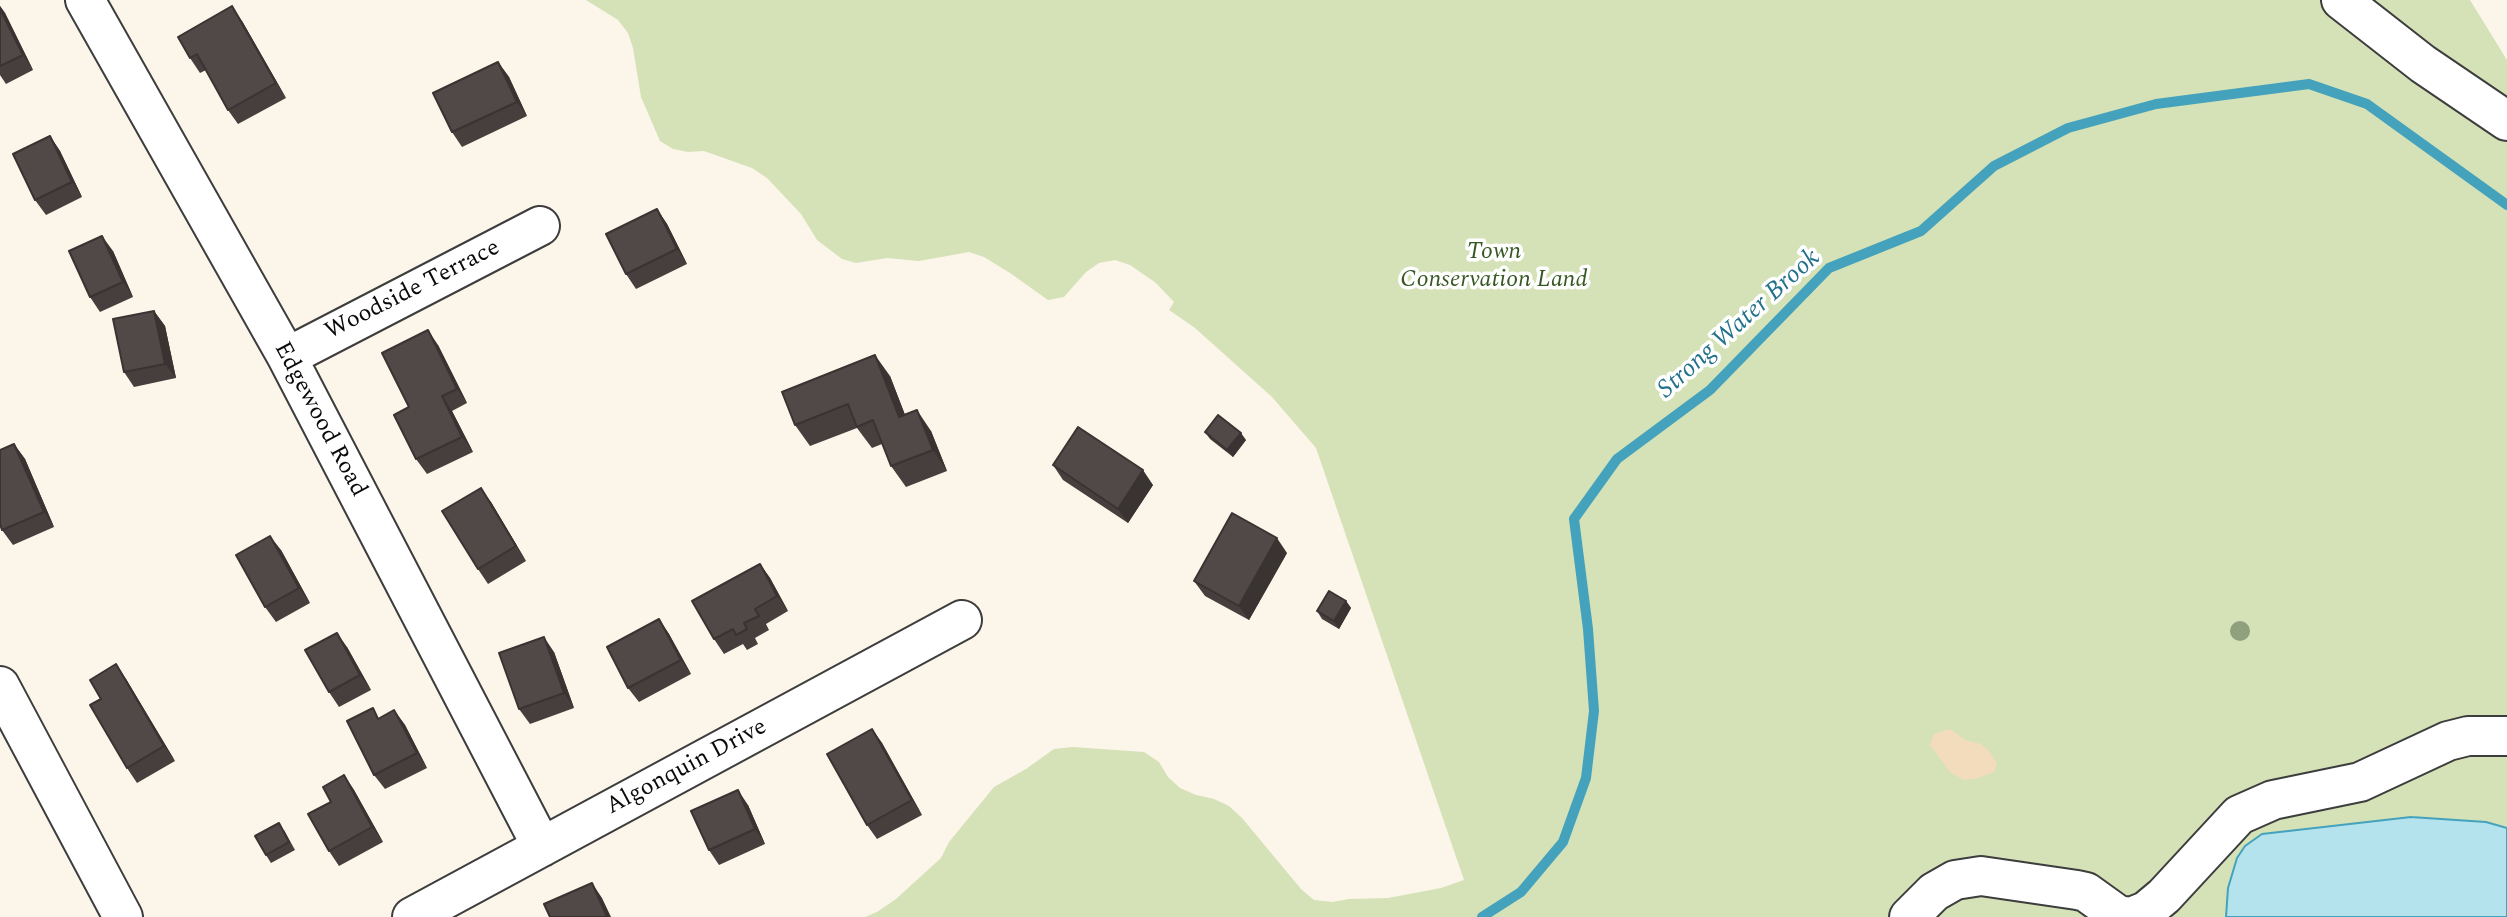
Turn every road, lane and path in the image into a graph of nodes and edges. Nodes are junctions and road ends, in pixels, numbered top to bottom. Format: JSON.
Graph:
{"nodes":[{"id":1,"x":85,"y":0,"type":"edge"},
{"id":2,"x":2341,"y":0,"type":"edge"},
{"id":3,"x":2507,"y":121,"type":"edge"},
{"id":4,"x":540,"y":226,"type":"dead end"},
{"id":5,"x":287,"y":357,"type":"junction"},
{"id":6,"x":962,"y":620,"type":"dead end"},
{"id":7,"x":0,"y":686,"type":"edge"},
{"id":8,"x":2507,"y":736,"type":"edge"},
{"id":9,"x":542,"y":847,"type":"junction"},
{"id":10,"x":123,"y":917,"type":"edge"},
{"id":11,"x":412,"y":917,"type":"edge"},
{"id":12,"x":1909,"y":917,"type":"edge"}],
"edges":[{"from":1,"to":5,"type":"street","name":"Edgewood Road"},
{"from":2,"to":3,"type":"street"},
{"from":4,"to":5,"type":"street","name":"Woodside Terrace"},
{"from":5,"to":9,"type":"street","name":"Edgewood Road"},
{"from":6,"to":9,"type":"street","name":"Algonquin Drive"},
{"from":7,"to":10,"type":"street"},
{"from":8,"to":12,"type":"street"},
{"from":9,"to":11,"type":"street","name":"Algonquin Drive"}]}
